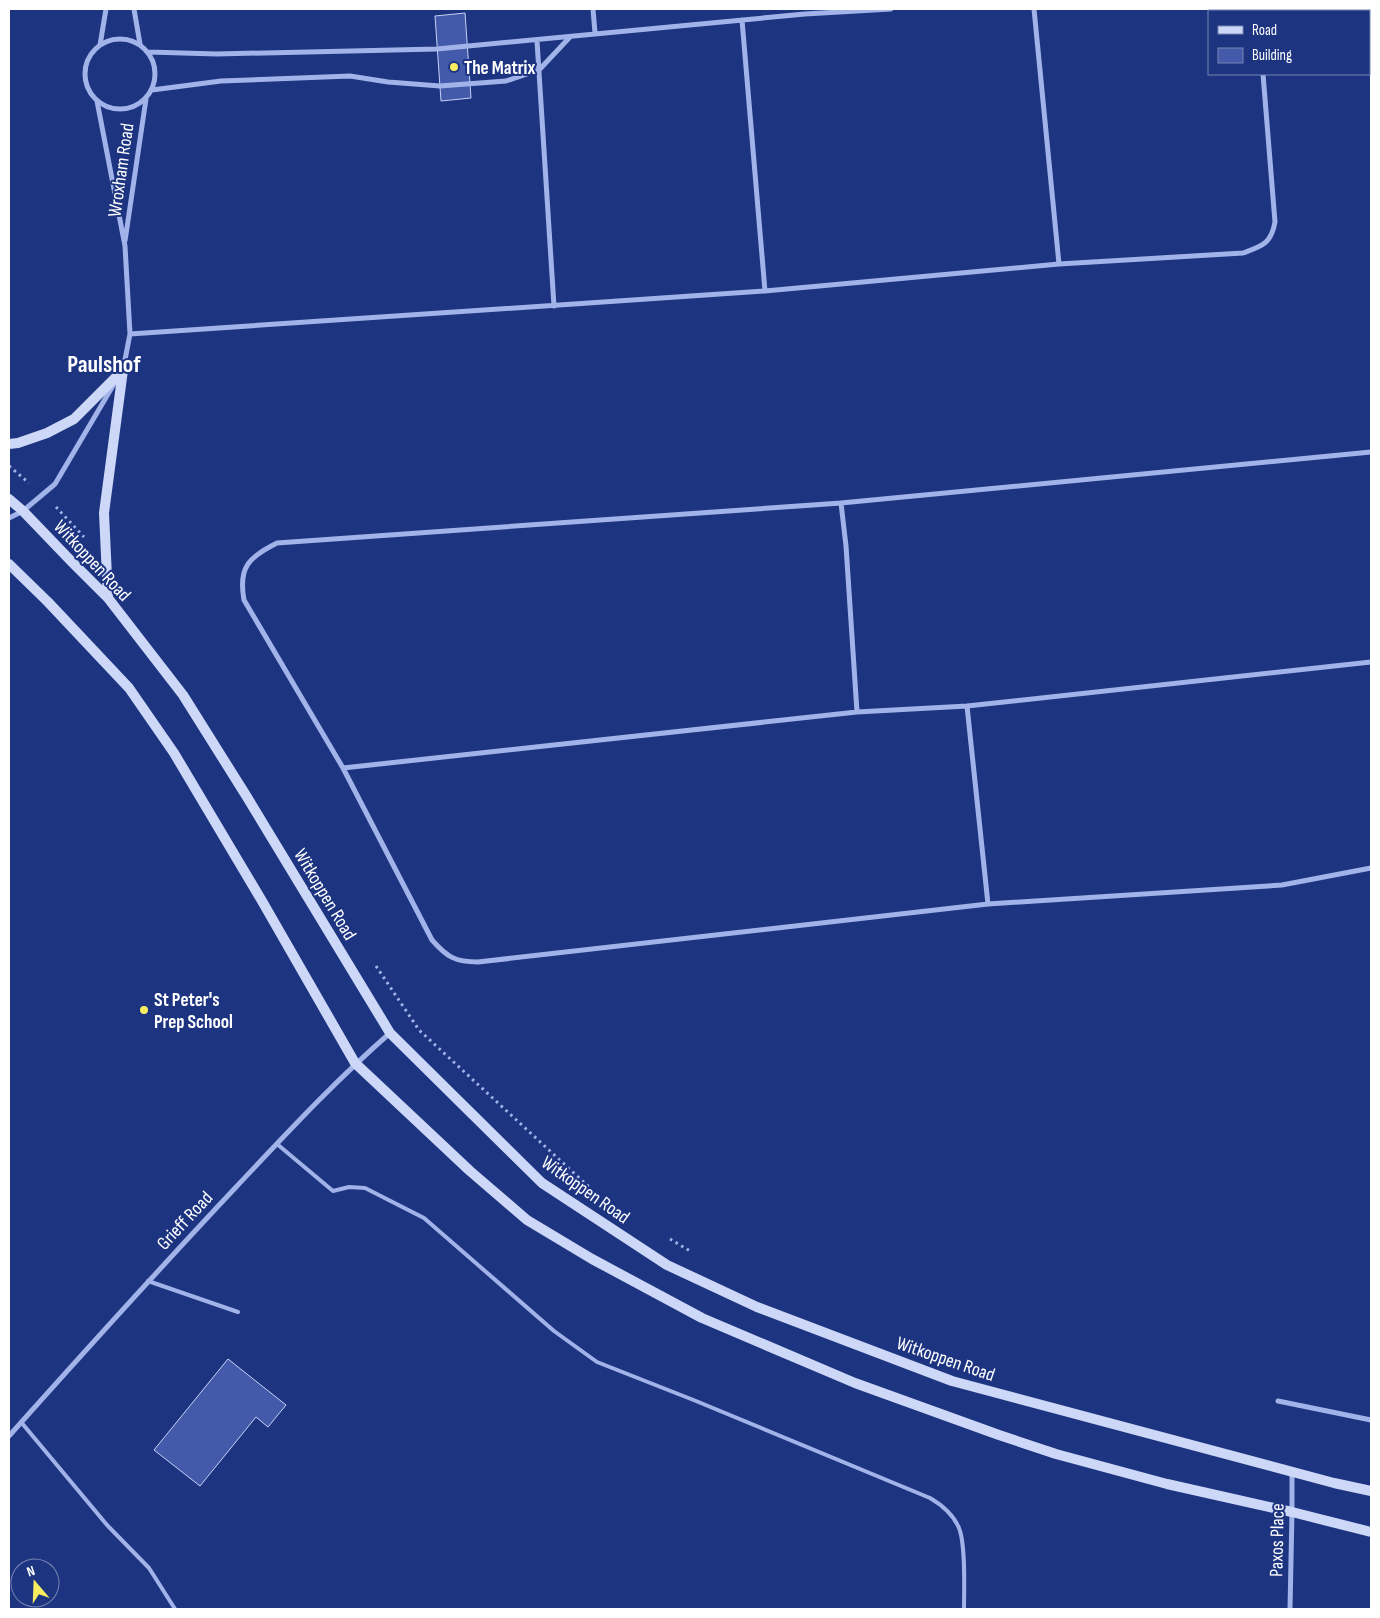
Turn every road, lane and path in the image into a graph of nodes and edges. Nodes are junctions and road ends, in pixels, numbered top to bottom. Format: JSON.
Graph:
{"nodes":[{"id":1,"x":106,"y":9,"type":"edge"},
{"id":2,"x":134,"y":9,"type":"edge"},
{"id":3,"x":593,"y":9,"type":"edge"},
{"id":4,"x":891,"y":9,"type":"edge"},
{"id":5,"x":1034,"y":9,"type":"edge"},
{"id":6,"x":804,"y":11,"type":"edge"},
{"id":7,"x":742,"y":20,"type":"junction"},
{"id":8,"x":595,"y":33,"type":"junction"},
{"id":9,"x":570,"y":37,"type":"junction"},
{"id":10,"x":537,"y":40,"type":"junction"},
{"id":11,"x":140,"y":44,"type":"junction"},
{"id":12,"x":100,"y":45,"type":"junction"},
{"id":13,"x":148,"y":52,"type":"junction"},
{"id":14,"x":539,"y":70,"type":"junction"},
{"id":15,"x":1263,"y":75,"type":"edge"},
{"id":16,"x":152,"y":90,"type":"junction"},
{"id":17,"x":146,"y":98,"type":"junction"},
{"id":18,"x":97,"y":101,"type":"junction"},
{"id":19,"x":125,"y":246,"type":"junction"},
{"id":20,"x":1059,"y":264,"type":"junction"},
{"id":21,"x":765,"y":291,"type":"junction"},
{"id":22,"x":554,"y":306,"type":"junction"},
{"id":23,"x":130,"y":334,"type":"junction"},
{"id":24,"x":122,"y":370,"type":"junction"},
{"id":25,"x":9,"y":444,"type":"edge"},
{"id":26,"x":1371,"y":452,"type":"edge"},
{"id":27,"x":9,"y":465,"type":"edge"},
{"id":28,"x":43,"y":495,"type":"junction"},
{"id":29,"x":9,"y":499,"type":"edge"},
{"id":30,"x":841,"y":503,"type":"junction"},
{"id":31,"x":24,"y":511,"type":"junction"},
{"id":32,"x":9,"y":518,"type":"edge"},
{"id":33,"x":85,"y":538,"type":"dead end"},
{"id":34,"x":9,"y":564,"type":"edge"},
{"id":35,"x":108,"y":598,"type":"junction"},
{"id":36,"x":1371,"y":662,"type":"edge"},
{"id":37,"x":967,"y":706,"type":"junction"},
{"id":38,"x":857,"y":712,"type":"junction"},
{"id":39,"x":343,"y":768,"type":"junction"},
{"id":40,"x":1371,"y":868,"type":"edge"},
{"id":41,"x":988,"y":904,"type":"junction"},
{"id":42,"x":375,"y":964,"type":"dead end"},
{"id":43,"x":390,"y":1033,"type":"junction"},
{"id":44,"x":355,"y":1063,"type":"junction"},
{"id":45,"x":277,"y":1144,"type":"junction"},
{"id":46,"x":590,"y":1188,"type":"dead end"},
{"id":47,"x":662,"y":1235,"type":"dead end"},
{"id":48,"x":696,"y":1254,"type":"dead end"},
{"id":49,"x":148,"y":1281,"type":"junction"},
{"id":50,"x":238,"y":1312,"type":"dead end"},
{"id":51,"x":1278,"y":1401,"type":"dead end"},
{"id":52,"x":1371,"y":1420,"type":"edge"},
{"id":53,"x":20,"y":1422,"type":"junction"},
{"id":54,"x":9,"y":1436,"type":"edge"},
{"id":55,"x":1292,"y":1472,"type":"junction"},
{"id":56,"x":1371,"y":1491,"type":"edge"},
{"id":57,"x":1292,"y":1512,"type":"junction"},
{"id":58,"x":1371,"y":1532,"type":"edge"},
{"id":59,"x":175,"y":1609,"type":"edge"},
{"id":60,"x":964,"y":1609,"type":"edge"},
{"id":61,"x":1290,"y":1609,"type":"edge"}],
"edges":[{"from":1,"to":12,"type":"street"},
{"from":2,"to":11,"type":"street"},
{"from":3,"to":8,"type":"street"},
{"from":4,"to":6,"type":"street"},
{"from":5,"to":20,"type":"street"},
{"from":6,"to":7,"type":"street"},
{"from":7,"to":8,"type":"street"},
{"from":7,"to":21,"type":"street"},
{"from":8,"to":9,"type":"street"},
{"from":9,"to":10,"type":"street"},
{"from":9,"to":14,"type":"street"},
{"from":10,"to":13,"type":"street"},
{"from":10,"to":14,"type":"street"},
{"from":11,"to":12,"type":"street"},
{"from":11,"to":13,"type":"street"},
{"from":12,"to":18,"type":"street"},
{"from":13,"to":16,"type":"street"},
{"from":14,"to":16,"type":"street"},
{"from":14,"to":22,"type":"street"},
{"from":15,"to":20,"type":"street"},
{"from":16,"to":17,"type":"street"},
{"from":17,"to":18,"type":"street"},
{"from":17,"to":19,"type":"street","name":"Wroxham Road"},
{"from":18,"to":19,"type":"street","name":"Wroxham Road"},
{"from":19,"to":23,"type":"street","name":"Wroxham Road"},
{"from":20,"to":21,"type":"street"},
{"from":21,"to":22,"type":"street"},
{"from":22,"to":23,"type":"street"},
{"from":23,"to":24,"type":"street","name":"Wroxham Road"},
{"from":24,"to":25,"type":"main road"},
{"from":24,"to":28,"type":"street","name":"Wroxham Road"},
{"from":24,"to":35,"type":"main road"},
{"from":26,"to":30,"type":"street"},
{"from":27,"to":28,"type":"path"},
{"from":28,"to":31,"type":"street","name":"Wroxham Road"},
{"from":28,"to":33,"type":"path"},
{"from":29,"to":31,"type":"main road","name":"Witkoppen Road"},
{"from":30,"to":38,"type":"street"},
{"from":30,"to":39,"type":"street"},
{"from":31,"to":32,"type":"street","name":"Wroxham Road"},
{"from":31,"to":35,"type":"main road","name":"Witkoppen Road"},
{"from":34,"to":44,"type":"main road"},
{"from":35,"to":43,"type":"main road","name":"Witkoppen Road"},
{"from":36,"to":37,"type":"street"},
{"from":37,"to":38,"type":"street"},
{"from":37,"to":41,"type":"street"},
{"from":38,"to":39,"type":"street"},
{"from":39,"to":41,"type":"street"},
{"from":40,"to":41,"type":"street"},
{"from":42,"to":46,"type":"path"},
{"from":43,"to":44,"type":"street","name":"Grieff Road"},
{"from":43,"to":55,"type":"main road","name":"Witkoppen Road"},
{"from":44,"to":45,"type":"street","name":"Grieff Road"},
{"from":44,"to":57,"type":"main road"},
{"from":45,"to":49,"type":"street","name":"Grieff Road"},
{"from":45,"to":60,"type":"lane"},
{"from":47,"to":48,"type":"path"},
{"from":49,"to":50,"type":"lane"},
{"from":49,"to":53,"type":"street","name":"Grieff Road"},
{"from":51,"to":52,"type":"street"},
{"from":53,"to":54,"type":"street","name":"Grieff Road"},
{"from":53,"to":59,"type":"lane"},
{"from":55,"to":56,"type":"main road","name":"Witkoppen Road"},
{"from":55,"to":57,"type":"street","name":"Paxos Place"},
{"from":57,"to":58,"type":"main road"},
{"from":57,"to":61,"type":"street","name":"Paxos Place"}]}
